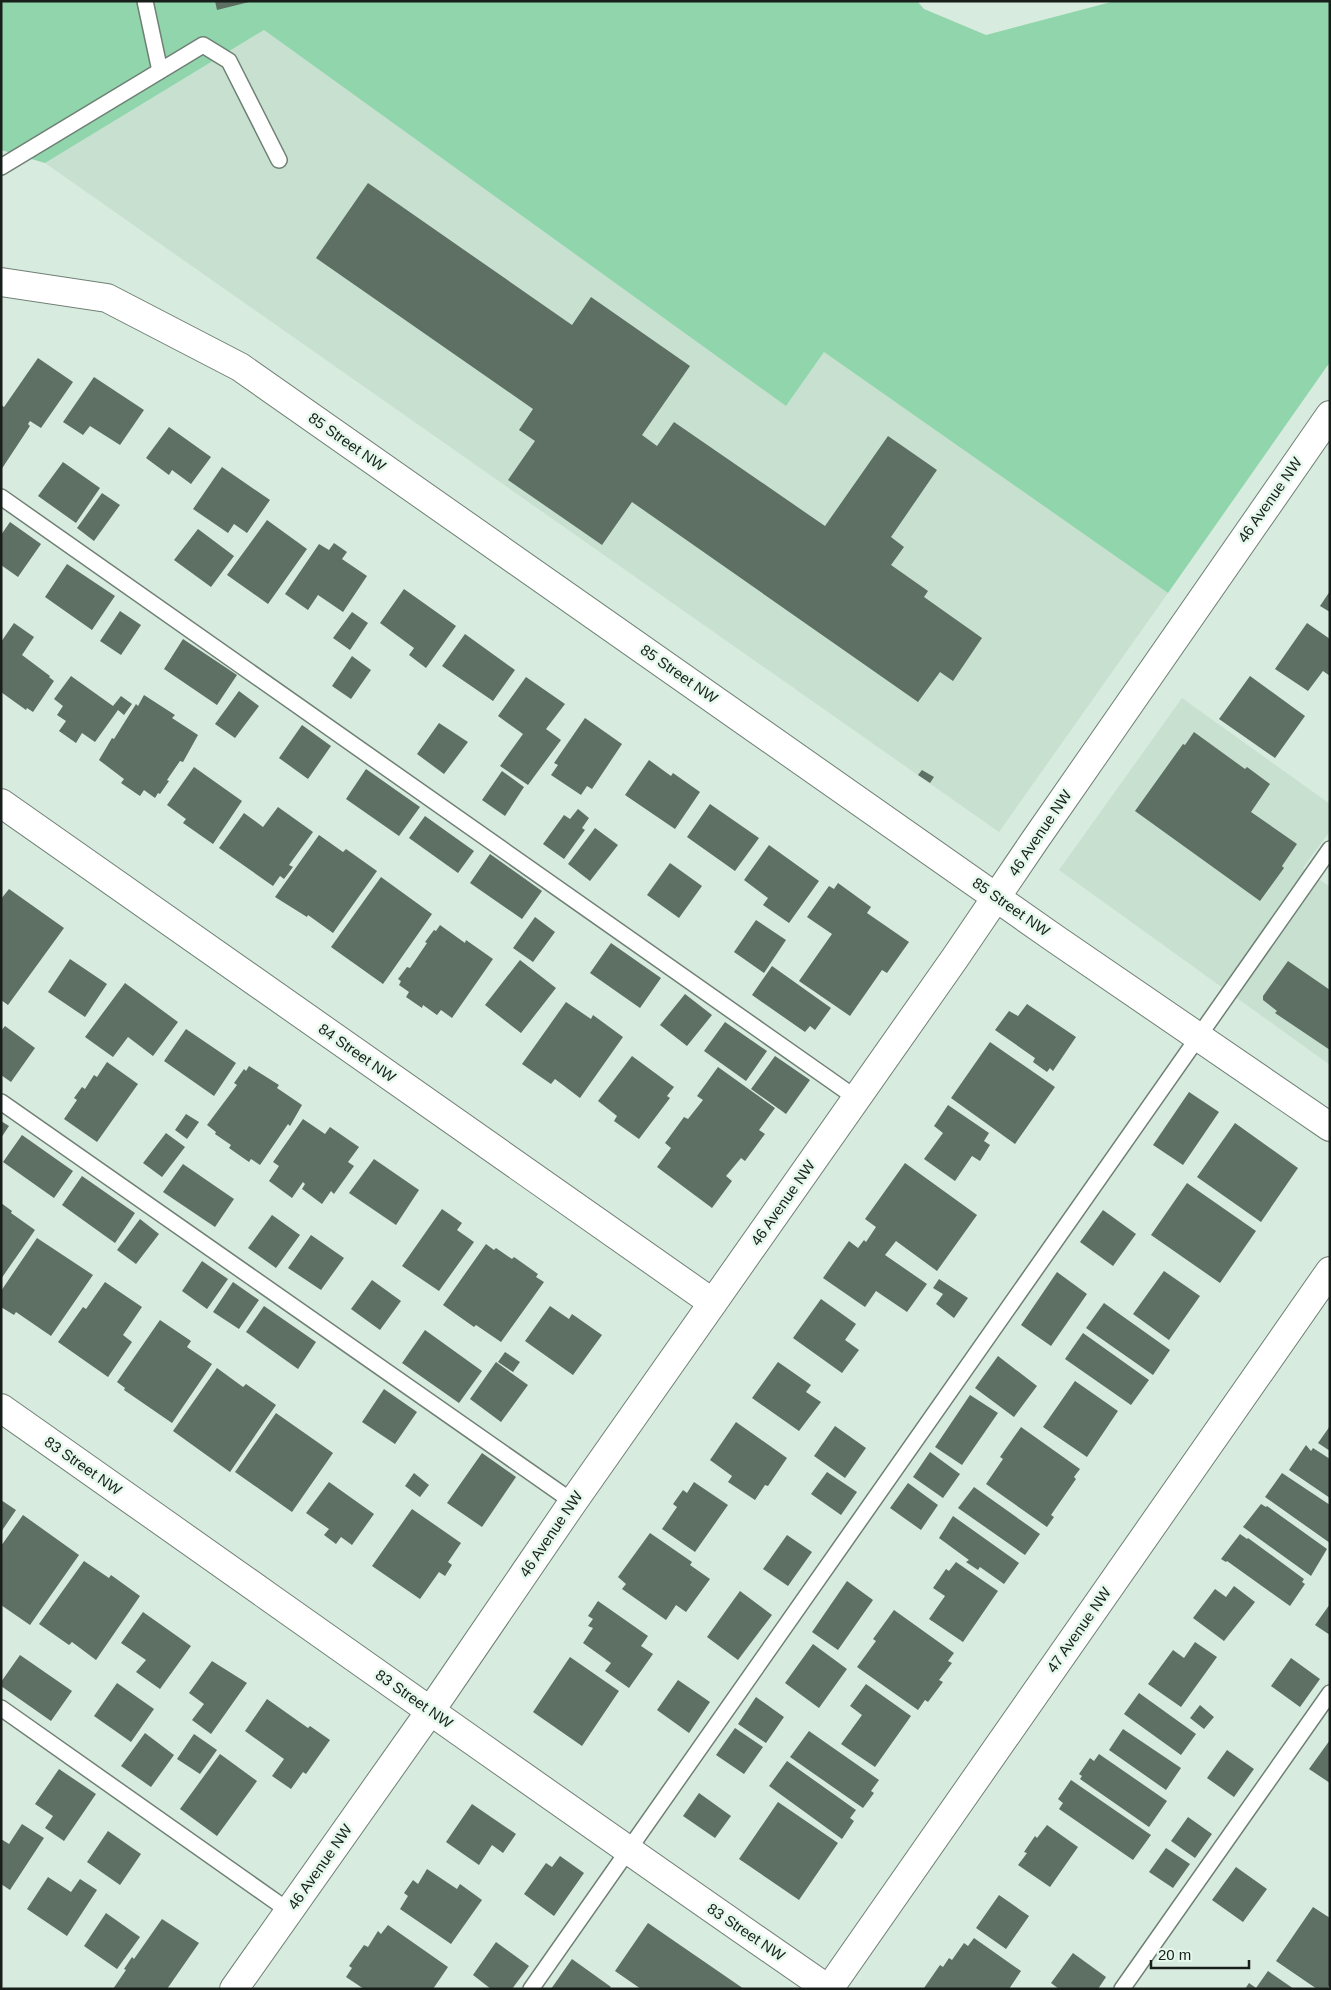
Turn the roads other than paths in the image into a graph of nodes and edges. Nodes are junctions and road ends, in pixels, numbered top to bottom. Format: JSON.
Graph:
{"nodes":[{"id":1,"x":145,"y":1,"type":"edge"},
{"id":2,"x":160,"y":71,"type":"junction"},
{"id":3,"x":279,"y":160,"type":"dead end"},
{"id":4,"x":1,"y":167,"type":"edge"},
{"id":5,"x":1,"y":282,"type":"edge"},
{"id":6,"x":1330,"y":414,"type":"edge"},
{"id":7,"x":1,"y":496,"type":"edge"},
{"id":8,"x":1,"y":803,"type":"edge"},
{"id":9,"x":1330,"y":849,"type":"edge"},
{"id":10,"x":997,"y":897,"type":"junction"},
{"id":11,"x":1198,"y":1037,"type":"junction"},
{"id":12,"x":856,"y":1098,"type":"junction"},
{"id":13,"x":1,"y":1102,"type":"edge"},
{"id":14,"x":1330,"y":1127,"type":"edge"},
{"id":15,"x":1330,"y":1271,"type":"edge"},
{"id":16,"x":713,"y":1303,"type":"junction"},
{"id":17,"x":1,"y":1408,"type":"edge"},
{"id":18,"x":573,"y":1502,"type":"junction"},
{"id":19,"x":1330,"y":1693,"type":"edge"},
{"id":20,"x":1,"y":1708,"type":"edge"},
{"id":21,"x":431,"y":1710,"type":"junction"},
{"id":22,"x":628,"y":1851,"type":"junction"},
{"id":23,"x":289,"y":1911,"type":"junction"},
{"id":24,"x":234,"y":1989,"type":"edge"},
{"id":25,"x":531,"y":1989,"type":"edge"},
{"id":26,"x":829,"y":1989,"type":"edge"},
{"id":27,"x":1122,"y":1989,"type":"edge"}],
"edges":[{"from":1,"to":2,"type":"lane"},
{"from":2,"to":3,"type":"lane"},
{"from":2,"to":4,"type":"lane"},
{"from":5,"to":10,"type":"street","name":"85 Street NW"},
{"from":6,"to":10,"type":"street","name":"46 Avenue NW"},
{"from":7,"to":12,"type":"lane"},
{"from":8,"to":16,"type":"street","name":"84 Street NW"},
{"from":9,"to":11,"type":"lane"},
{"from":10,"to":11,"type":"street","name":"85 Street NW"},
{"from":10,"to":12,"type":"street","name":"46 Avenue NW"},
{"from":11,"to":14,"type":"street","name":"85 Street NW"},
{"from":11,"to":22,"type":"lane"},
{"from":12,"to":16,"type":"street","name":"46 Avenue NW"},
{"from":13,"to":18,"type":"lane"},
{"from":15,"to":26,"type":"street","name":"47 Avenue NW"},
{"from":16,"to":18,"type":"street","name":"46 Avenue NW"},
{"from":17,"to":21,"type":"street","name":"83 Street NW"},
{"from":18,"to":21,"type":"street","name":"46 Avenue NW"},
{"from":19,"to":27,"type":"lane"},
{"from":20,"to":23,"type":"lane"},
{"from":21,"to":22,"type":"street","name":"83 Street NW"},
{"from":21,"to":23,"type":"street","name":"46 Avenue NW"},
{"from":22,"to":25,"type":"lane"},
{"from":22,"to":26,"type":"street","name":"83 Street NW"},
{"from":23,"to":24,"type":"street","name":"46 Avenue NW"}]}
